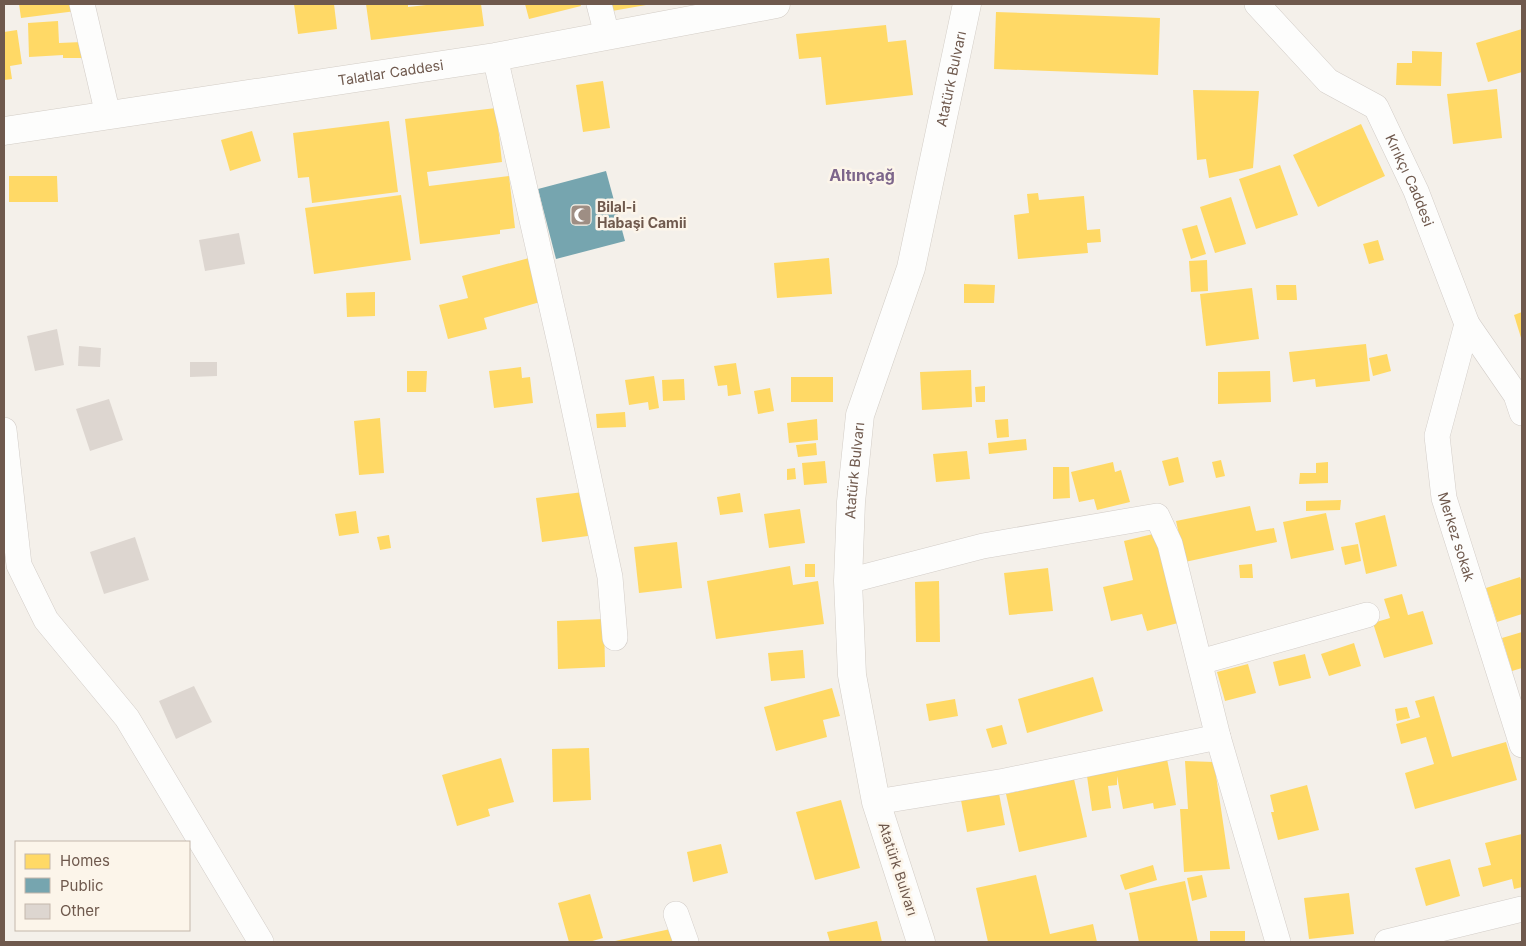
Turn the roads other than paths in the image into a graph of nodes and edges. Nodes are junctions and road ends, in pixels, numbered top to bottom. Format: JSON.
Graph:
{"nodes":[{"id":1,"x":82,"y":4,"type":"edge"},
{"id":2,"x":599,"y":4,"type":"edge"},
{"id":3,"x":776,"y":4,"type":"edge"},
{"id":4,"x":967,"y":4,"type":"edge"},
{"id":5,"x":1257,"y":4,"type":"edge"},
{"id":6,"x":607,"y":35,"type":"junction"},
{"id":7,"x":495,"y":57,"type":"junction"},
{"id":8,"x":108,"y":115,"type":"junction"},
{"id":9,"x":4,"y":131,"type":"edge"},
{"id":10,"x":1467,"y":324,"type":"junction"},
{"id":11,"x":1520,"y":400,"type":"edge"},
{"id":12,"x":4,"y":430,"type":"edge"},
{"id":13,"x":848,"y":581,"type":"junction"},
{"id":14,"x":1367,"y":615,"type":"dead end"},
{"id":15,"x":616,"y":638,"type":"dead end"},
{"id":16,"x":1200,"y":662,"type":"junction"},
{"id":17,"x":1218,"y":737,"type":"junction"},
{"id":18,"x":1522,"y":745,"type":"edge"},
{"id":19,"x":876,"y":802,"type":"junction"},
{"id":20,"x":1522,"y":909,"type":"edge"},
{"id":21,"x":676,"y":914,"type":"dead end"},
{"id":22,"x":261,"y":942,"type":"edge"},
{"id":23,"x":686,"y":942,"type":"edge"},
{"id":24,"x":921,"y":942,"type":"edge"},
{"id":25,"x":1278,"y":942,"type":"edge"},
{"id":26,"x":1387,"y":942,"type":"edge"}],
"edges":[{"from":1,"to":8,"type":"street"},
{"from":2,"to":6,"type":"street"},
{"from":3,"to":6,"type":"main road","name":"Talatlar Caddesi"},
{"from":4,"to":13,"type":"main road","name":"Atatürk Bulvarı"},
{"from":5,"to":10,"type":"street","name":"Kırıkçı Caddesi"},
{"from":6,"to":7,"type":"main road","name":"Talatlar Caddesi"},
{"from":7,"to":8,"type":"main road","name":"Talatlar Caddesi"},
{"from":7,"to":15,"type":"street"},
{"from":8,"to":9,"type":"main road","name":"Talatlar Caddesi"},
{"from":10,"to":11,"type":"street","name":"Kırıkçı Caddesi"},
{"from":10,"to":18,"type":"street","name":"Merkez sokak"},
{"from":12,"to":22,"type":"street"},
{"from":13,"to":16,"type":"street"},
{"from":13,"to":19,"type":"main road","name":"Atatürk Bulvarı"},
{"from":14,"to":16,"type":"street"},
{"from":16,"to":17,"type":"street"},
{"from":17,"to":19,"type":"street"},
{"from":17,"to":25,"type":"street"},
{"from":19,"to":24,"type":"main road","name":"Atatürk Bulvarı"},
{"from":20,"to":26,"type":"street"},
{"from":21,"to":23,"type":"street"}]}
